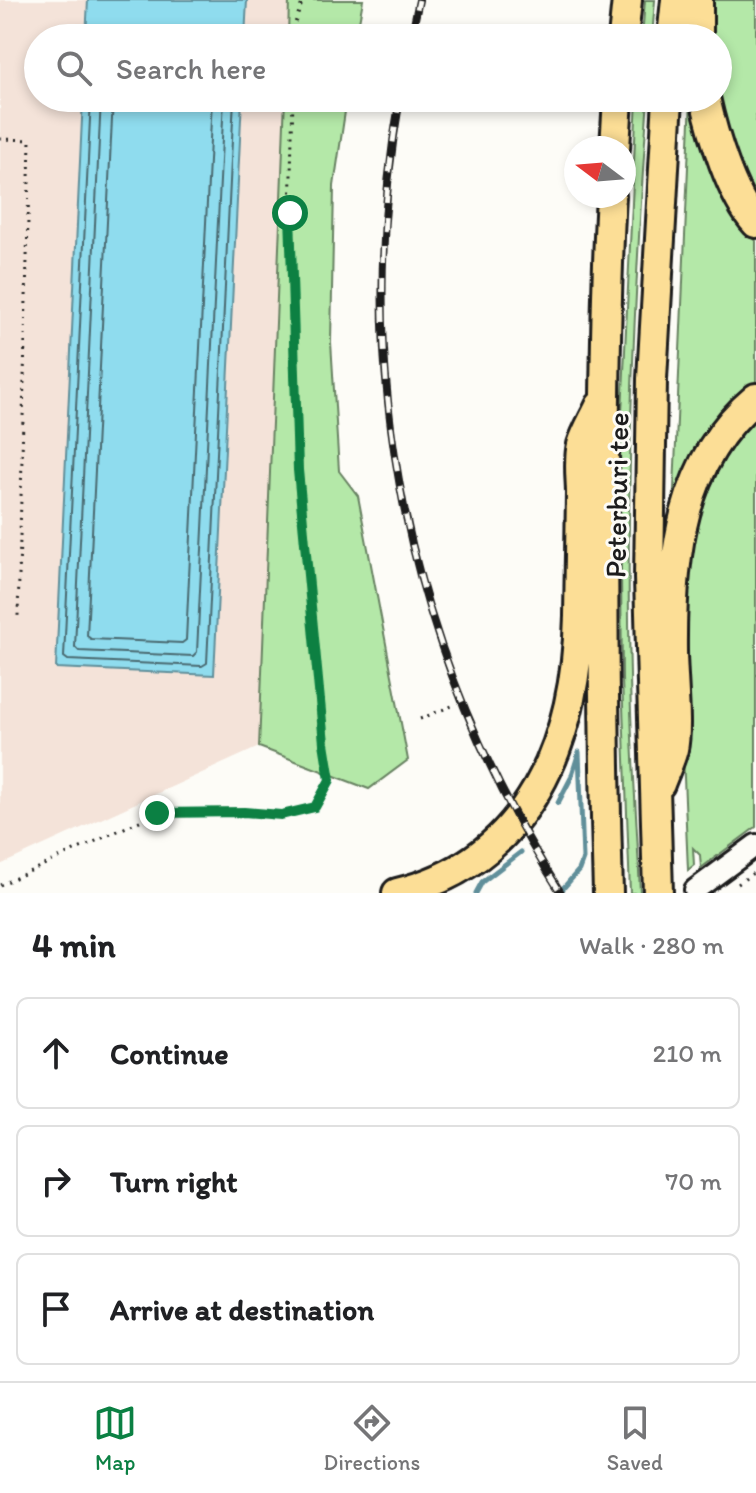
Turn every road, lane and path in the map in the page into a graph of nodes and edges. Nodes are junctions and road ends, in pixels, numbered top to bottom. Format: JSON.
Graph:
{"nodes":[{"id":1,"x":303,"y":0,"type":"edge"},
{"id":2,"x":627,"y":0,"type":"edge"},
{"id":3,"x":676,"y":0,"type":"edge"},
{"id":4,"x":698,"y":0,"type":"edge"},
{"id":5,"x":295,"y":24,"type":"edge"},
{"id":6,"x":624,"y":24,"type":"edge"},
{"id":7,"x":673,"y":24,"type":"edge"},
{"id":8,"x":698,"y":24,"type":"edge"},
{"id":9,"x":293,"y":112,"type":"edge"},
{"id":10,"x":617,"y":112,"type":"edge"},
{"id":11,"x":667,"y":112,"type":"edge"},
{"id":12,"x":708,"y":112,"type":"edge"},
{"id":13,"x":616,"y":136,"type":"edge"},
{"id":14,"x":0,"y":139,"type":"edge"},
{"id":15,"x":610,"y":208,"type":"edge"},
{"id":16,"x":756,"y":223,"type":"edge"},
{"id":17,"x":605,"y":394,"type":"junction"},
{"id":18,"x":756,"y":398,"type":"edge"},
{"id":19,"x":18,"y":616,"type":"dead end"},
{"id":20,"x":452,"y":706,"type":"dead end"},
{"id":21,"x":420,"y":719,"type":"dead end"},
{"id":22,"x":654,"y":800,"type":"junction"},
{"id":23,"x":756,"y":845,"type":"edge"},
{"id":24,"x":0,"y":885,"type":"edge"},
{"id":25,"x":695,"y":890,"type":"dead end"},
{"id":26,"x":397,"y":893,"type":"edge"},
{"id":27,"x":608,"y":893,"type":"edge"},
{"id":28,"x":658,"y":893,"type":"edge"}],
"edges":[{"from":1,"to":5,"type":"path"},
{"from":2,"to":6,"type":"highway"},
{"from":3,"to":7,"type":"highway"},
{"from":4,"to":8,"type":"highway"},
{"from":9,"to":24,"type":"path"},
{"from":10,"to":13,"type":"highway"},
{"from":11,"to":22,"type":"highway","name":"Peterburi tee"},
{"from":12,"to":16,"type":"highway"},
{"from":14,"to":19,"type":"path"},
{"from":15,"to":17,"type":"highway","name":"Peterburi tee"},
{"from":17,"to":26,"type":"highway"},
{"from":17,"to":27,"type":"highway","name":"Peterburi tee"},
{"from":18,"to":22,"type":"highway"},
{"from":20,"to":21,"type":"path"},
{"from":22,"to":28,"type":"highway","name":"Peterburi tee"},
{"from":23,"to":25,"type":"street"}]}
